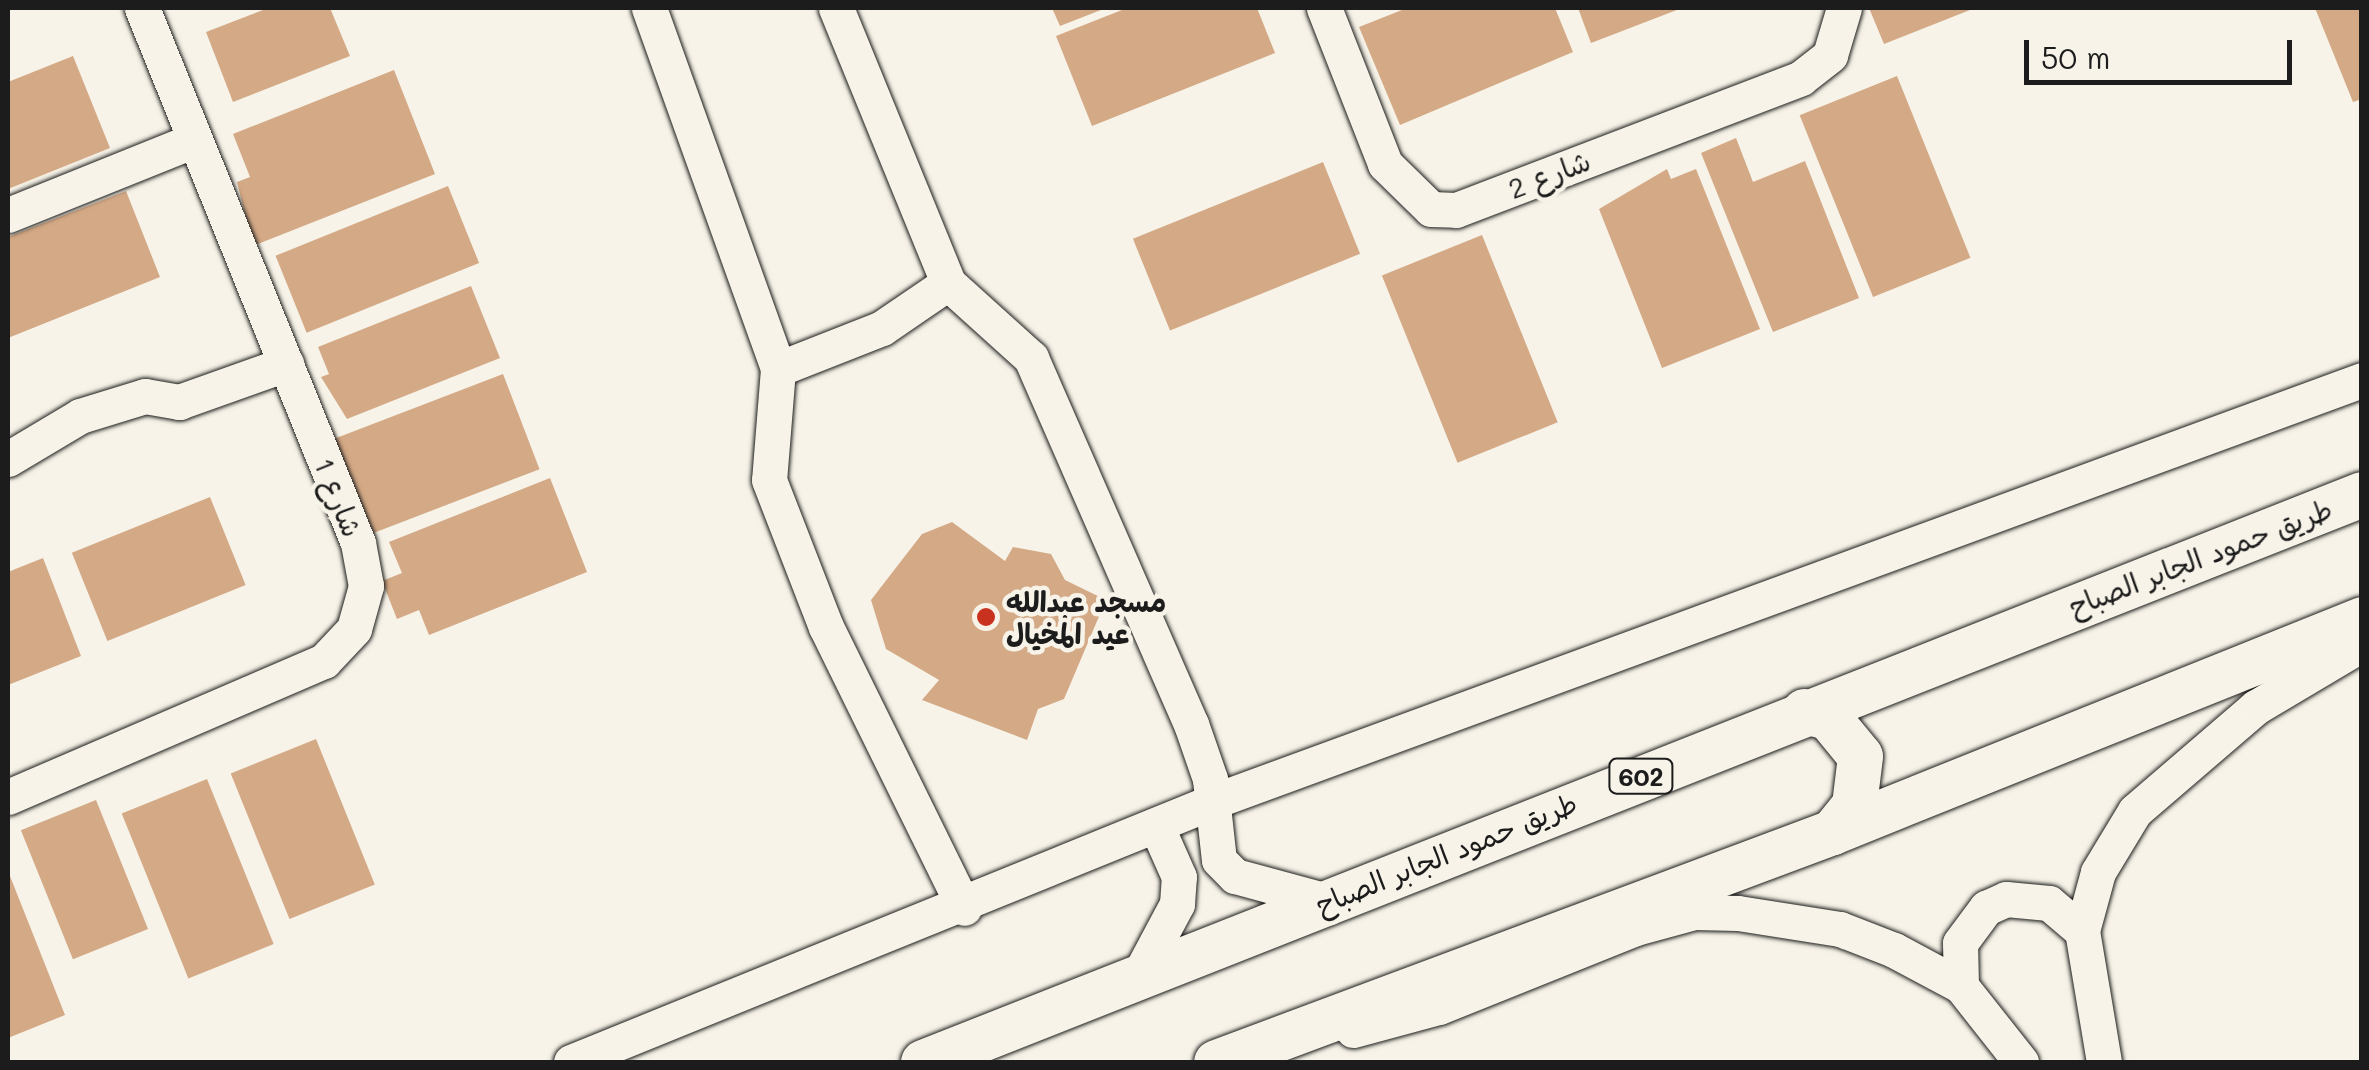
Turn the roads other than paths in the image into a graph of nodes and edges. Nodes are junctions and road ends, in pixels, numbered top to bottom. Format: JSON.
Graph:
{"nodes":[{"id":1,"x":142,"y":8,"type":"edge"},
{"id":2,"x":649,"y":8,"type":"edge"},
{"id":3,"x":836,"y":8,"type":"edge"},
{"id":4,"x":1324,"y":8,"type":"edge"},
{"id":5,"x":1844,"y":8,"type":"edge"},
{"id":6,"x":195,"y":140,"type":"junction"},
{"id":7,"x":8,"y":215,"type":"edge"},
{"id":8,"x":948,"y":283,"type":"junction"},
{"id":9,"x":286,"y":364,"type":"junction"},
{"id":10,"x":778,"y":369,"type":"junction"},
{"id":11,"x":2362,"y":380,"type":"edge"},
{"id":12,"x":8,"y":459,"type":"edge"},
{"id":13,"x":2362,"y":494,"type":"edge"},
{"id":14,"x":2362,"y":619,"type":"edge"},
{"id":15,"x":2362,"y":644,"type":"edge"},
{"id":16,"x":1804,"y":711,"type":"junction"},
{"id":17,"x":8,"y":796,"type":"edge"},
{"id":18,"x":1214,"y":800,"type":"junction"},
{"id":19,"x":1156,"y":825,"type":"junction"},
{"id":20,"x":1832,"y":832,"type":"junction"},
{"id":21,"x":1326,"y":901,"type":"junction"},
{"id":22,"x":964,"y":908,"type":"junction"},
{"id":23,"x":2082,"y":931,"type":"junction"},
{"id":24,"x":1138,"y":977,"type":"junction"},
{"id":25,"x":1961,"y":986,"type":"junction"},
{"id":26,"x":1225,"y":1059,"type":"edge"},
{"id":27,"x":571,"y":1062,"type":"edge"},
{"id":28,"x":923,"y":1062,"type":"edge"},
{"id":29,"x":2021,"y":1062,"type":"edge"},
{"id":30,"x":2104,"y":1062,"type":"edge"}],
"edges":[{"from":1,"to":6,"type":"street","name":"شارع 1"},
{"from":2,"to":10,"type":"street"},
{"from":3,"to":8,"type":"street"},
{"from":4,"to":5,"type":"street","name":"شارع 2"},
{"from":6,"to":7,"type":"street"},
{"from":6,"to":9,"type":"street","name":"شارع 1"},
{"from":8,"to":10,"type":"street"},
{"from":8,"to":18,"type":"street"},
{"from":9,"to":12,"type":"street"},
{"from":9,"to":17,"type":"street","name":"شارع 1"},
{"from":10,"to":22,"type":"street"},
{"from":11,"to":18,"type":"street"},
{"from":13,"to":16,"type":"main road","name":"طريق حمود الجابر الصباح","number":"602"},
{"from":14,"to":20,"type":"main road"},
{"from":15,"to":23,"type":"street"},
{"from":16,"to":20,"type":"main road"},
{"from":16,"to":21,"type":"main road","name":"طريق حمود الجابر الصباح","number":"602"},
{"from":18,"to":19,"type":"street"},
{"from":18,"to":21,"type":"street"},
{"from":19,"to":22,"type":"street"},
{"from":19,"to":24,"type":"street"},
{"from":20,"to":26,"type":"main road"},
{"from":21,"to":24,"type":"main road","name":"طريق حمود الجابر الصباح","number":"602"},
{"from":22,"to":27,"type":"street"},
{"from":23,"to":25,"type":"street"},
{"from":23,"to":30,"type":"street"},
{"from":24,"to":28,"type":"main road","name":"طريق حمود الجابر الصباح","number":"602"},
{"from":25,"to":26,"type":"street"},
{"from":25,"to":29,"type":"street"}]}
